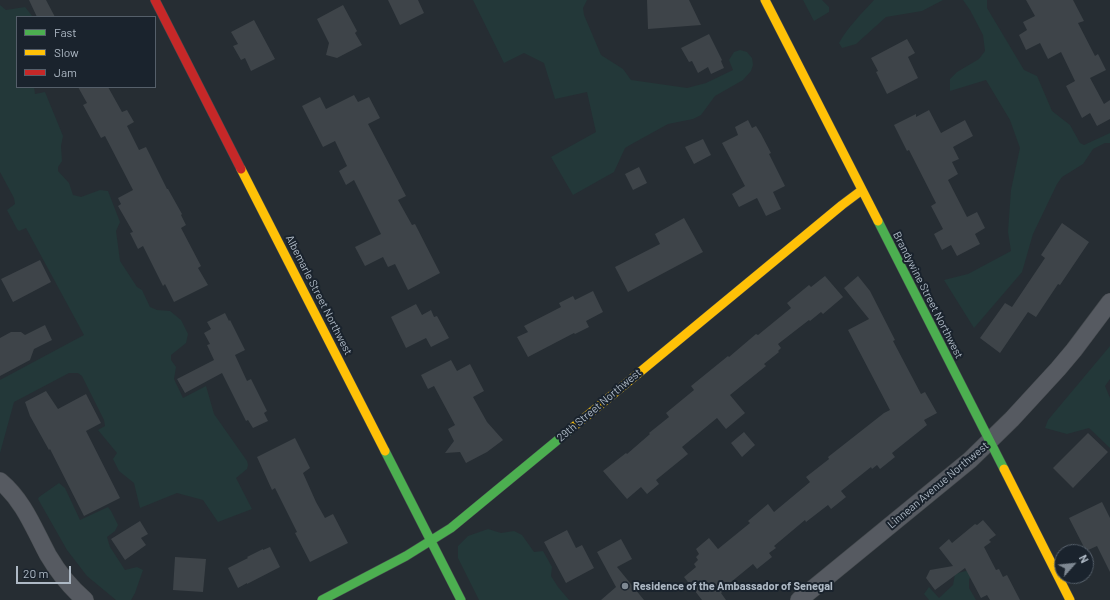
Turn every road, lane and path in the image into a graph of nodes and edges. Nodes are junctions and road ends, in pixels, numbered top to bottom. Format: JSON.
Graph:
{"nodes":[{"id":1,"x":155,"y":0,"type":"edge"},
{"id":2,"x":766,"y":0,"type":"edge"},
{"id":3,"x":862,"y":190,"type":"junction"},
{"id":4,"x":1110,"y":302,"type":"edge"},
{"id":5,"x":989,"y":441,"type":"junction"},
{"id":6,"x":0,"y":481,"type":"edge"},
{"id":7,"x":431,"y":541,"type":"junction"},
{"id":8,"x":85,"y":600,"type":"edge"},
{"id":9,"x":322,"y":600,"type":"edge"},
{"id":10,"x":461,"y":600,"type":"edge"},
{"id":11,"x":799,"y":600,"type":"edge"},
{"id":12,"x":1070,"y":600,"type":"edge"}],
"edges":[{"from":1,"to":7,"type":"street","name":"Albemarle Street Northwest"},
{"from":2,"to":3,"type":"street","name":"Brandywine Street Northwest"},
{"from":3,"to":5,"type":"street","name":"Brandywine Street Northwest"},
{"from":3,"to":7,"type":"street","name":"29th Street Northwest"},
{"from":4,"to":5,"type":"street","name":"Linnean Avenue Northwest"},
{"from":5,"to":11,"type":"street","name":"Linnean Avenue Northwest"},
{"from":5,"to":12,"type":"street","name":"Brandywine Street Northwest"},
{"from":6,"to":8,"type":"street"},
{"from":7,"to":9,"type":"street","name":"29th Street Northwest"},
{"from":7,"to":10,"type":"street","name":"Albemarle Street Northwest"}]}
